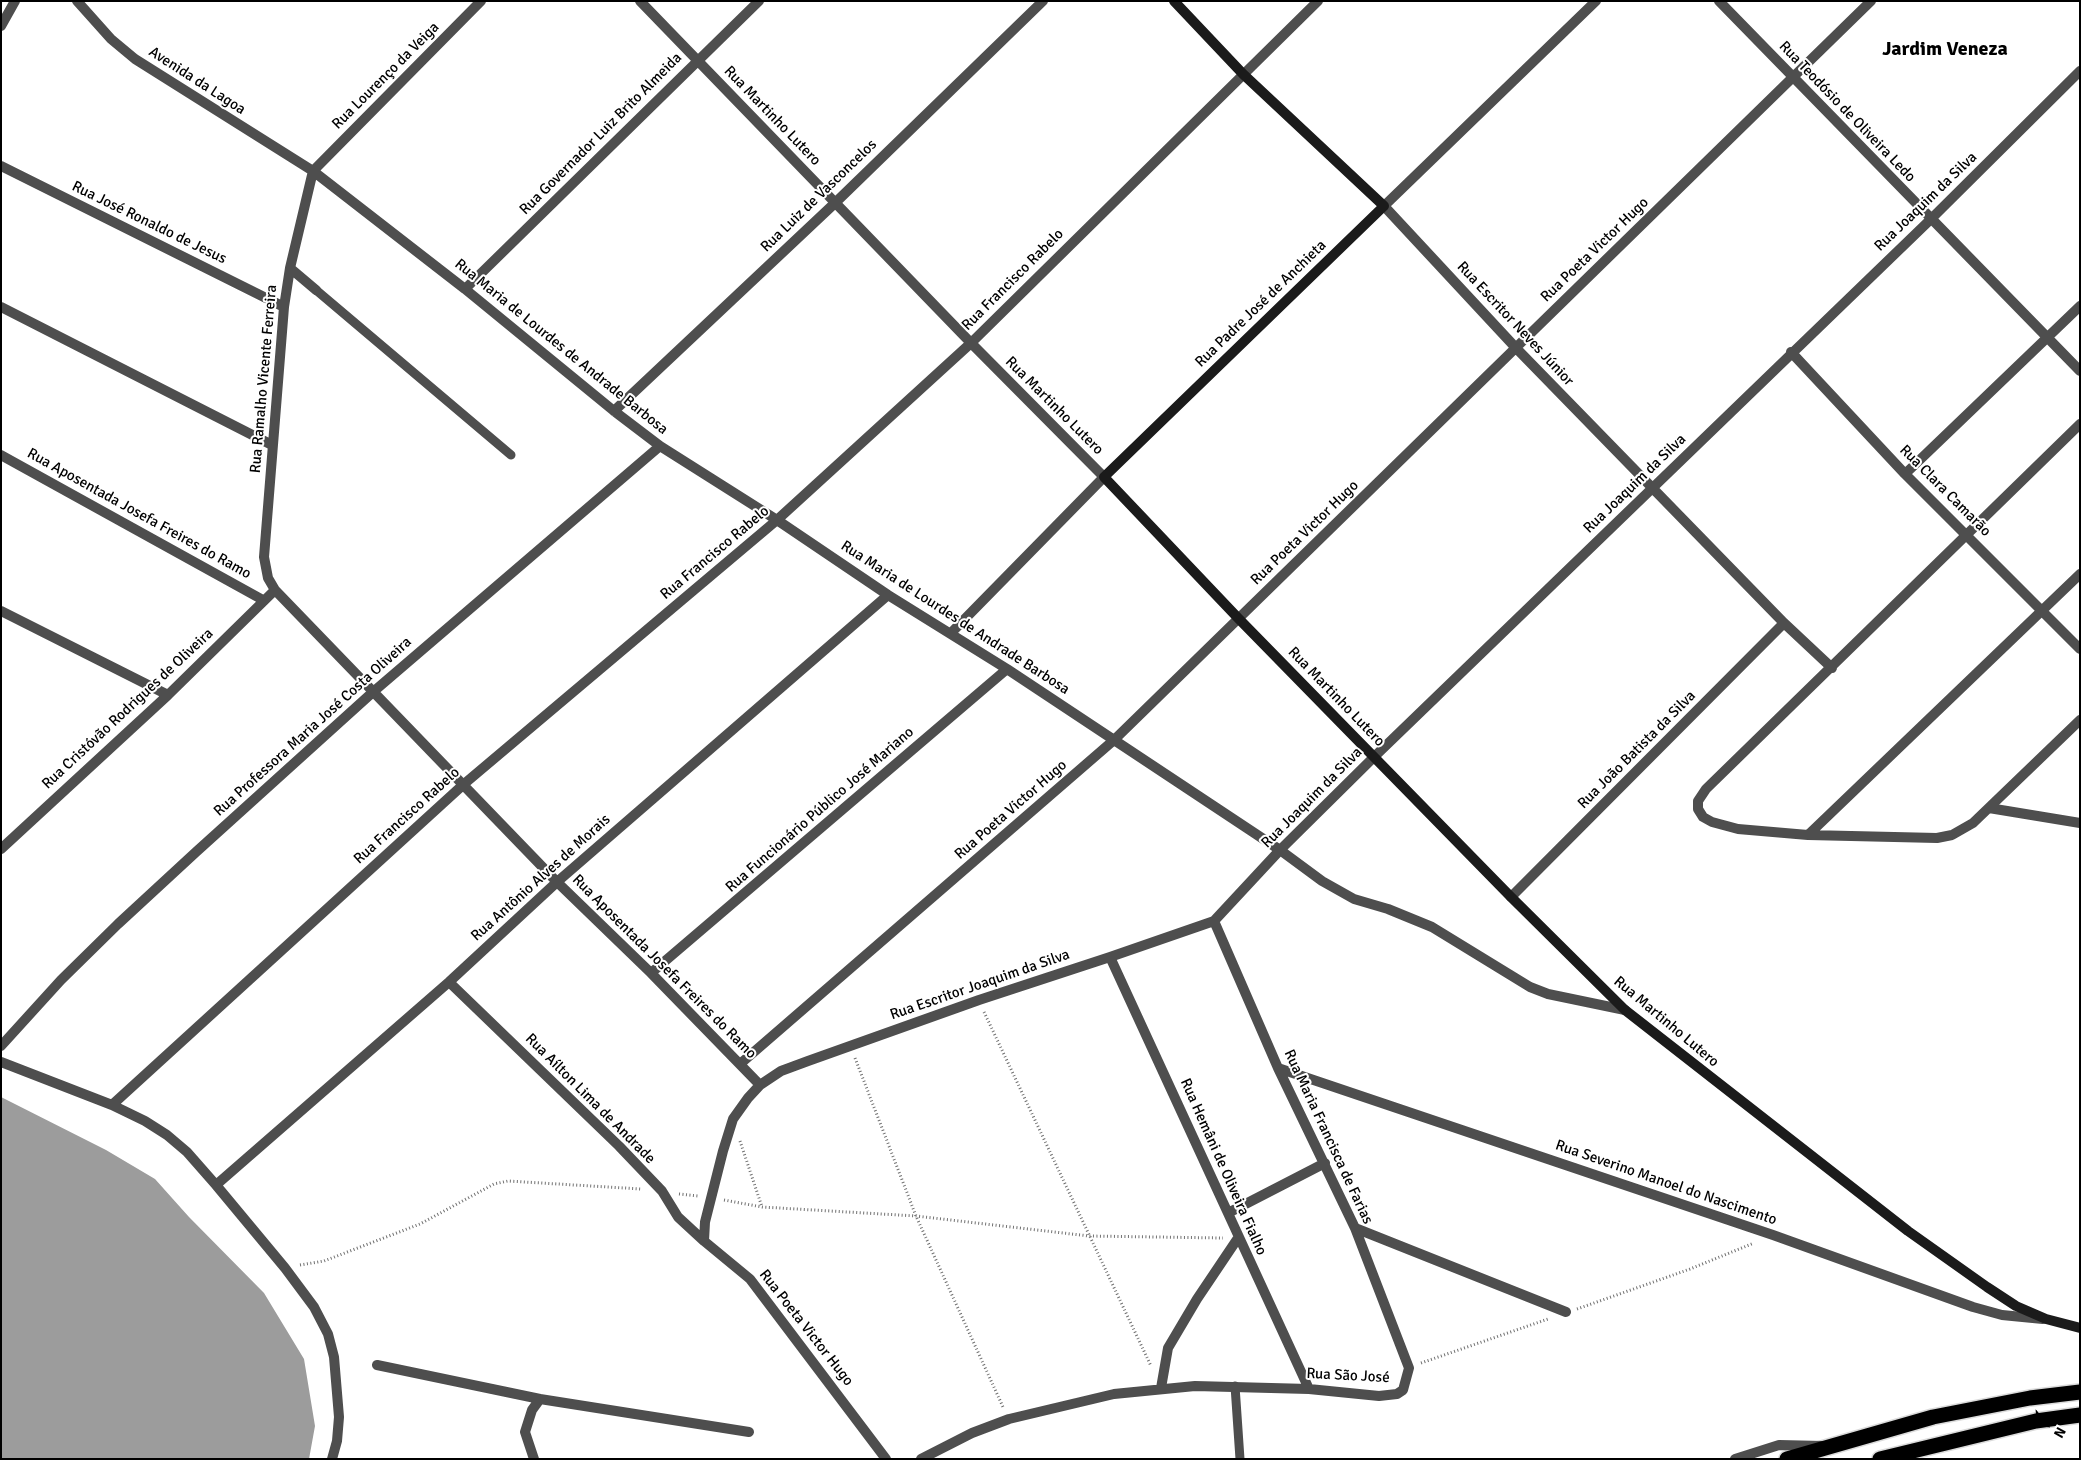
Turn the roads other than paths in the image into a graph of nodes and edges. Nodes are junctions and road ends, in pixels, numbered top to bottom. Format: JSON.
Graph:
{"nodes":[{"id":1,"x":14,"y":1,"type":"edge"},
{"id":2,"x":77,"y":1,"type":"edge"},
{"id":3,"x":481,"y":1,"type":"edge"},
{"id":4,"x":640,"y":1,"type":"edge"},
{"id":5,"x":759,"y":1,"type":"edge"},
{"id":6,"x":1043,"y":1,"type":"edge"},
{"id":7,"x":1174,"y":1,"type":"edge"},
{"id":8,"x":1318,"y":1,"type":"edge"},
{"id":9,"x":1596,"y":1,"type":"edge"},
{"id":10,"x":1719,"y":1,"type":"edge"},
{"id":11,"x":1871,"y":1,"type":"edge"},
{"id":12,"x":1,"y":26,"type":"edge"},
{"id":13,"x":697,"y":61,"type":"junction"},
{"id":14,"x":2080,"y":71,"type":"edge"},
{"id":15,"x":1243,"y":74,"type":"junction"},
{"id":16,"x":1794,"y":78,"type":"junction"},
{"id":17,"x":1,"y":166,"type":"edge"},
{"id":18,"x":313,"y":172,"type":"junction"},
{"id":19,"x":835,"y":202,"type":"junction"},
{"id":20,"x":1384,"y":206,"type":"junction"},
{"id":21,"x":1930,"y":220,"type":"junction"},
{"id":22,"x":290,"y":268,"type":"junction"},
{"id":23,"x":465,"y":289,"type":"junction"},
{"id":24,"x":316,"y":290,"type":"joint"},
{"id":25,"x":2080,"y":306,"type":"edge"},
{"id":26,"x":1,"y":307,"type":"edge"},
{"id":27,"x":284,"y":307,"type":"junction"},
{"id":28,"x":2046,"y":339,"type":"junction"},
{"id":29,"x":970,"y":343,"type":"junction"},
{"id":30,"x":1516,"y":348,"type":"junction"},
{"id":31,"x":1792,"y":352,"type":"junction"},
{"id":32,"x":2080,"y":371,"type":"edge"},
{"id":33,"x":614,"y":411,"type":"junction"},
{"id":34,"x":2080,"y":424,"type":"edge"},
{"id":35,"x":272,"y":445,"type":"junction"},
{"id":36,"x":660,"y":446,"type":"junction"},
{"id":37,"x":1,"y":455,"type":"edge"},
{"id":38,"x":511,"y":455,"type":"dead end"},
{"id":39,"x":1905,"y":474,"type":"junction"},
{"id":40,"x":1104,"y":477,"type":"junction"},
{"id":41,"x":1653,"y":488,"type":"junction"},
{"id":42,"x":777,"y":520,"type":"junction"},
{"id":43,"x":1967,"y":535,"type":"junction"},
{"id":44,"x":2080,"y":574,"type":"edge"},
{"id":45,"x":275,"y":590,"type":"junction"},
{"id":46,"x":888,"y":595,"type":"junction"},
{"id":47,"x":263,"y":600,"type":"junction"},
{"id":48,"x":1,"y":611,"type":"edge"},
{"id":49,"x":2042,"y":612,"type":"junction"},
{"id":50,"x":1238,"y":618,"type":"junction"},
{"id":51,"x":1784,"y":624,"type":"junction"},
{"id":52,"x":951,"y":633,"type":"junction"},
{"id":53,"x":2080,"y":649,"type":"edge"},
{"id":54,"x":1832,"y":668,"type":"junction"},
{"id":55,"x":1007,"y":669,"type":"junction"},
{"id":56,"x":373,"y":692,"type":"junction"},
{"id":57,"x":168,"y":695,"type":"junction"},
{"id":58,"x":2080,"y":720,"type":"edge"},
{"id":59,"x":1114,"y":740,"type":"junction"},
{"id":60,"x":1374,"y":757,"type":"junction"},
{"id":61,"x":464,"y":784,"type":"junction"},
{"id":62,"x":1989,"y":808,"type":"junction"},
{"id":63,"x":2080,"y":823,"type":"edge"},
{"id":64,"x":1808,"y":835,"type":"junction"},
{"id":65,"x":1,"y":849,"type":"edge"},
{"id":66,"x":1280,"y":850,"type":"junction"},
{"id":67,"x":557,"y":882,"type":"junction"},
{"id":68,"x":1511,"y":897,"type":"junction"},
{"id":69,"x":1214,"y":921,"type":"junction"},
{"id":70,"x":1110,"y":958,"type":"junction"},
{"id":71,"x":651,"y":973,"type":"junction"},
{"id":72,"x":449,"y":982,"type":"junction"},
{"id":73,"x":1625,"y":1010,"type":"junction"},
{"id":74,"x":1,"y":1046,"type":"edge"},
{"id":75,"x":1,"y":1062,"type":"edge"},
{"id":76,"x":740,"y":1064,"type":"junction"},
{"id":77,"x":1278,"y":1068,"type":"junction"},
{"id":78,"x":760,"y":1085,"type":"junction"},
{"id":79,"x":112,"y":1105,"type":"junction"},
{"id":80,"x":1325,"y":1163,"type":"junction"},
{"id":81,"x":216,"y":1185,"type":"junction"},
{"id":82,"x":1228,"y":1213,"type":"junction"},
{"id":83,"x":1355,"y":1228,"type":"junction"},
{"id":84,"x":1238,"y":1238,"type":"junction"},
{"id":85,"x":704,"y":1242,"type":"junction"},
{"id":86,"x":1566,"y":1312,"type":"road end"},
{"id":87,"x":2046,"y":1319,"type":"junction"},
{"id":88,"x":2080,"y":1328,"type":"edge"},
{"id":89,"x":377,"y":1366,"type":"dead end"},
{"id":90,"x":1409,"y":1368,"type":"joint"},
{"id":91,"x":1235,"y":1386,"type":"junction"},
{"id":92,"x":1162,"y":1388,"type":"junction"},
{"id":93,"x":1308,"y":1389,"type":"junction"},
{"id":94,"x":2080,"y":1392,"type":"edge"},
{"id":95,"x":540,"y":1399,"type":"junction"},
{"id":96,"x":2080,"y":1416,"type":"edge"},
{"id":97,"x":750,"y":1432,"type":"dead end"},
{"id":98,"x":1829,"y":1446,"type":"junction"},
{"id":99,"x":332,"y":1459,"type":"edge"},
{"id":100,"x":534,"y":1459,"type":"edge"},
{"id":101,"x":886,"y":1459,"type":"edge"},
{"id":102,"x":921,"y":1459,"type":"edge"},
{"id":103,"x":1240,"y":1459,"type":"edge"},
{"id":104,"x":1735,"y":1459,"type":"edge"},
{"id":105,"x":1787,"y":1459,"type":"edge"},
{"id":106,"x":1880,"y":1459,"type":"edge"}],
"edges":[{"from":1,"to":12,"type":"street"},
{"from":2,"to":18,"type":"street","name":"Avenida da Lagoa"},
{"from":3,"to":18,"type":"street","name":"Rua Lourenço da Veiga"},
{"from":4,"to":13,"type":"street","name":"Rua Martinho Lutero"},
{"from":5,"to":13,"type":"street","name":"Rua Governador Luiz Brito Almeida"},
{"from":6,"to":19,"type":"street","name":"Rua Luiz de Vasconcelos"},
{"from":7,"to":15,"type":"street","name":"Rua Escritor Neves Júnior"},
{"from":8,"to":15,"type":"street","name":"Rua Francisco Rabelo"},
{"from":9,"to":20,"type":"street","name":"Rua Padre José de Anchieta"},
{"from":10,"to":16,"type":"street","name":"Rua Teodósio de Oliveira Ledo"},
{"from":11,"to":16,"type":"street","name":"Rua Poeta Victor Hugo"},
{"from":13,"to":19,"type":"street","name":"Rua Martinho Lutero"},
{"from":13,"to":23,"type":"street","name":"Rua Governador Luiz Brito Almeida"},
{"from":14,"to":21,"type":"street","name":"Rua Joaquim da Silva"},
{"from":15,"to":20,"type":"street","name":"Rua Escritor Neves Júnior"},
{"from":15,"to":29,"type":"street","name":"Rua Francisco Rabelo"},
{"from":16,"to":21,"type":"street","name":"Rua Teodósio de Oliveira Ledo"},
{"from":16,"to":30,"type":"street","name":"Rua Poeta Victor Hugo"},
{"from":17,"to":27,"type":"street","name":"Rua José Ronaldo de Jesus"},
{"from":18,"to":22,"type":"street","name":"Rua Ramalho Vicente Ferreira"},
{"from":18,"to":23,"type":"street","name":"Rua Maria de Lourdes de Andrade Barbosa"},
{"from":19,"to":29,"type":"street","name":"Rua Martinho Lutero"},
{"from":19,"to":33,"type":"street","name":"Rua Luiz de Vasconcelos"},
{"from":20,"to":30,"type":"street","name":"Rua Escritor Neves Júnior"},
{"from":20,"to":40,"type":"street","name":"Rua Padre José de Anchieta"},
{"from":21,"to":28,"type":"street","name":"Rua Teodósio de Oliveira Ledo"},
{"from":21,"to":31,"type":"street","name":"Rua Joaquim da Silva"},
{"from":22,"to":24,"type":"street"},
{"from":22,"to":27,"type":"street","name":"Rua Ramalho Vicente Ferreira"},
{"from":23,"to":33,"type":"street","name":"Rua Maria de Lourdes de Andrade Barbosa"},
{"from":24,"to":38,"type":"lane"},
{"from":25,"to":28,"type":"street"},
{"from":26,"to":35,"type":"street"},
{"from":27,"to":35,"type":"street","name":"Rua Ramalho Vicente Ferreira"},
{"from":28,"to":32,"type":"street","name":"Rua Teodósio de Oliveira Ledo"},
{"from":28,"to":39,"type":"street"},
{"from":29,"to":40,"type":"street","name":"Rua Martinho Lutero"},
{"from":29,"to":42,"type":"street","name":"Rua Francisco Rabelo"},
{"from":30,"to":41,"type":"street","name":"Rua Escritor Neves Júnior"},
{"from":30,"to":50,"type":"street","name":"Rua Poeta Victor Hugo"},
{"from":31,"to":39,"type":"street","name":"Rua Clara Camarão"},
{"from":31,"to":41,"type":"street","name":"Rua Joaquim da Silva"},
{"from":33,"to":36,"type":"street","name":"Rua Maria de Lourdes de Andrade Barbosa"},
{"from":34,"to":43,"type":"street"},
{"from":35,"to":45,"type":"street","name":"Rua Ramalho Vicente Ferreira"},
{"from":36,"to":42,"type":"street","name":"Rua Maria de Lourdes de Andrade Barbosa"},
{"from":36,"to":56,"type":"street","name":"Rua Professora Maria José Costa Oliveira"},
{"from":37,"to":47,"type":"street","name":"Rua Aposentada Josefa Freires do Ramo"},
{"from":39,"to":43,"type":"street","name":"Rua Clara Camarão"},
{"from":40,"to":50,"type":"street","name":"Rua Martinho Lutero"},
{"from":40,"to":52,"type":"street","name":"Rua Padre José de Anchieta"},
{"from":41,"to":51,"type":"street","name":"Rua Escritor Neves Júnior"},
{"from":41,"to":60,"type":"street","name":"Rua Joaquim da Silva"},
{"from":42,"to":46,"type":"street","name":"Rua Maria de Lourdes de Andrade Barbosa"},
{"from":42,"to":61,"type":"street","name":"Rua Francisco Rabelo"},
{"from":43,"to":49,"type":"street","name":"Rua Clara Camarão"},
{"from":43,"to":54,"type":"street"},
{"from":44,"to":49,"type":"street"},
{"from":45,"to":47,"type":"street","name":"Rua Cristóvão Rodrigues de Oliveira"},
{"from":45,"to":56,"type":"street","name":"Rua Aposentada Josefa Freires do Ramo"},
{"from":46,"to":52,"type":"street","name":"Rua Maria de Lourdes de Andrade Barbosa"},
{"from":46,"to":67,"type":"street","name":"Rua Antônio Alves de Morais"},
{"from":47,"to":57,"type":"street","name":"Rua Cristóvão Rodrigues de Oliveira"},
{"from":48,"to":57,"type":"street"},
{"from":49,"to":53,"type":"street","name":"Rua Clara Camarão"},
{"from":49,"to":64,"type":"street"},
{"from":50,"to":59,"type":"street","name":"Rua Poeta Victor Hugo"},
{"from":50,"to":60,"type":"street","name":"Rua Martinho Lutero"},
{"from":51,"to":54,"type":"street","name":"Rua Escritor Neves Júnior"},
{"from":51,"to":68,"type":"street","name":"Rua João Batista da Silva"},
{"from":52,"to":55,"type":"street","name":"Rua Maria de Lourdes de Andrade Barbosa"},
{"from":54,"to":64,"type":"street"},
{"from":55,"to":59,"type":"street","name":"Rua Maria de Lourdes de Andrade Barbosa"},
{"from":55,"to":71,"type":"street","name":"Rua Funcionário Público José Mariano"},
{"from":56,"to":61,"type":"street","name":"Rua Aposentada Josefa Freires do Ramo"},
{"from":56,"to":74,"type":"street","name":"Rua Professora Maria José Costa Oliveira"},
{"from":57,"to":65,"type":"street","name":"Rua Cristóvão Rodrigues de Oliveira"},
{"from":58,"to":62,"type":"street"},
{"from":59,"to":66,"type":"street","name":"Rua Maria de Lourdes de Andrade Barbosa"},
{"from":59,"to":76,"type":"street","name":"Rua Poeta Victor Hugo"},
{"from":60,"to":66,"type":"street","name":"Rua Joaquim da Silva"},
{"from":60,"to":68,"type":"street","name":"Rua Martinho Lutero"},
{"from":61,"to":67,"type":"street","name":"Rua Aposentada Josefa Freires do Ramo"},
{"from":61,"to":79,"type":"street","name":"Rua Francisco Rabelo"},
{"from":62,"to":63,"type":"street"},
{"from":62,"to":64,"type":"street"},
{"from":66,"to":69,"type":"street","name":"Rua Joaquim da Silva"},
{"from":66,"to":73,"type":"street","name":"Rua Maria de Lourdes de Andrade Barbosa"},
{"from":67,"to":71,"type":"street","name":"Rua Aposentada Josefa Freires do Ramo"},
{"from":67,"to":72,"type":"street","name":"Rua Antônio Alves de Morais"},
{"from":68,"to":73,"type":"street","name":"Rua Martinho Lutero"},
{"from":69,"to":70,"type":"street","name":"Rua Escritor Joaquim da Silva"},
{"from":69,"to":77,"type":"street","name":"Rua Maria Francisca de Farias"},
{"from":70,"to":78,"type":"street","name":"Rua Escritor Joaquim da Silva"},
{"from":70,"to":82,"type":"street","name":"Rua Hemâni de Oliveira Fialho"},
{"from":71,"to":76,"type":"street","name":"Rua Aposentada Josefa Freires do Ramo"},
{"from":72,"to":81,"type":"street","name":"Rua Antônio Alves de Morais"},
{"from":72,"to":85,"type":"street","name":"Rua Aílton Lima de Andrade"},
{"from":73,"to":87,"type":"street","name":"Rua Martinho Lutero"},
{"from":75,"to":79,"type":"street"},
{"from":76,"to":78,"type":"street","name":"Rua Aposentada Josefa Freires do Ramo"},
{"from":77,"to":80,"type":"street","name":"Rua Maria Francisca de Farias"},
{"from":77,"to":87,"type":"street","name":"Rua Severino Manoel do Nascimento"},
{"from":78,"to":85,"type":"street"},
{"from":79,"to":81,"type":"street"},
{"from":80,"to":82,"type":"street"},
{"from":80,"to":83,"type":"street","name":"Rua Maria Francisca de Farias"},
{"from":81,"to":99,"type":"street"},
{"from":82,"to":84,"type":"street","name":"Rua Hemâni de Oliveira Fialho"},
{"from":83,"to":86,"type":"street"},
{"from":83,"to":90,"type":"street","name":"Rua Maria Francisca de Farias"},
{"from":84,"to":92,"type":"street"},
{"from":84,"to":93,"type":"street","name":"Rua Hemâni de Oliveira Fialho"},
{"from":85,"to":101,"type":"street","name":"Rua Poeta Victor Hugo"},
{"from":87,"to":88,"type":"street","name":"Rua Martinho Lutero"},
{"from":89,"to":95,"type":"street"},
{"from":90,"to":93,"type":"street","name":"Rua São José"},
{"from":91,"to":92,"type":"street","name":"Rua São José"},
{"from":91,"to":93,"type":"street","name":"Rua São José"},
{"from":91,"to":103,"type":"lane"},
{"from":92,"to":102,"type":"street","name":"Rua São José"},
{"from":94,"to":98,"type":"highway"},
{"from":95,"to":97,"type":"street"},
{"from":95,"to":100,"type":"street"},
{"from":96,"to":106,"type":"highway"},
{"from":98,"to":104,"type":"street"},
{"from":98,"to":105,"type":"highway"}]}
